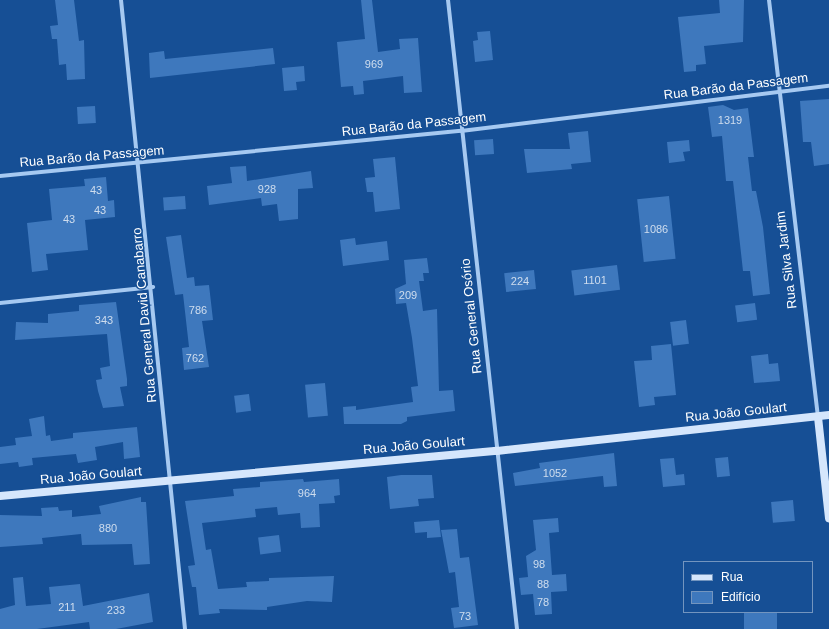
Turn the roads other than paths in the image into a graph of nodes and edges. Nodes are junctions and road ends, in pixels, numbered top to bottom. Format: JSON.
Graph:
{"nodes":[{"id":1,"x":121,"y":0,"type":"edge"},
{"id":2,"x":448,"y":0,"type":"edge"},
{"id":3,"x":769,"y":0,"type":"edge"},
{"id":4,"x":829,"y":86,"type":"edge"},
{"id":5,"x":778,"y":92,"type":"junction"},
{"id":6,"x":461,"y":131,"type":"junction"},
{"id":7,"x":140,"y":163,"type":"junction"},
{"id":8,"x":0,"y":176,"type":"edge"},
{"id":9,"x":153,"y":287,"type":"junction"},
{"id":10,"x":0,"y":303,"type":"edge"},
{"id":11,"x":829,"y":415,"type":"edge"},
{"id":12,"x":818,"y":417,"type":"junction"},
{"id":13,"x":497,"y":451,"type":"junction"},
{"id":14,"x":170,"y":482,"type":"junction"},
{"id":15,"x":0,"y":496,"type":"edge"},
{"id":16,"x":829,"y":518,"type":"edge"},
{"id":17,"x":185,"y":629,"type":"edge"},
{"id":18,"x":517,"y":629,"type":"edge"}],
"edges":[{"from":1,"to":7,"type":"street","name":"Rua General David Canabarro"},
{"from":2,"to":6,"type":"street","name":"Rua General Osório"},
{"from":3,"to":5,"type":"street","name":"Rua Silva Jardim"},
{"from":4,"to":5,"type":"street","name":"Rua Barão da Passagem"},
{"from":5,"to":6,"type":"street","name":"Rua Barão da Passagem"},
{"from":5,"to":12,"type":"street","name":"Rua Silva Jardim"},
{"from":6,"to":7,"type":"street","name":"Rua Barão da Passagem"},
{"from":6,"to":13,"type":"street","name":"Rua General Osório"},
{"from":7,"to":8,"type":"street","name":"Rua Barão da Passagem"},
{"from":7,"to":9,"type":"street","name":"Rua General David Canabarro"},
{"from":9,"to":10,"type":"street"},
{"from":9,"to":14,"type":"street","name":"Rua General David Canabarro"},
{"from":11,"to":12,"type":"street","name":"Rua João Goulart"},
{"from":12,"to":13,"type":"street","name":"Rua João Goulart"},
{"from":12,"to":16,"type":"street","name":"Rua Silva Jardim"},
{"from":13,"to":14,"type":"street","name":"Rua João Goulart"},
{"from":13,"to":18,"type":"street","name":"Rua General Osório"},
{"from":14,"to":15,"type":"street","name":"Rua João Goulart"},
{"from":14,"to":17,"type":"street","name":"Rua General David Canabarro"}]}
